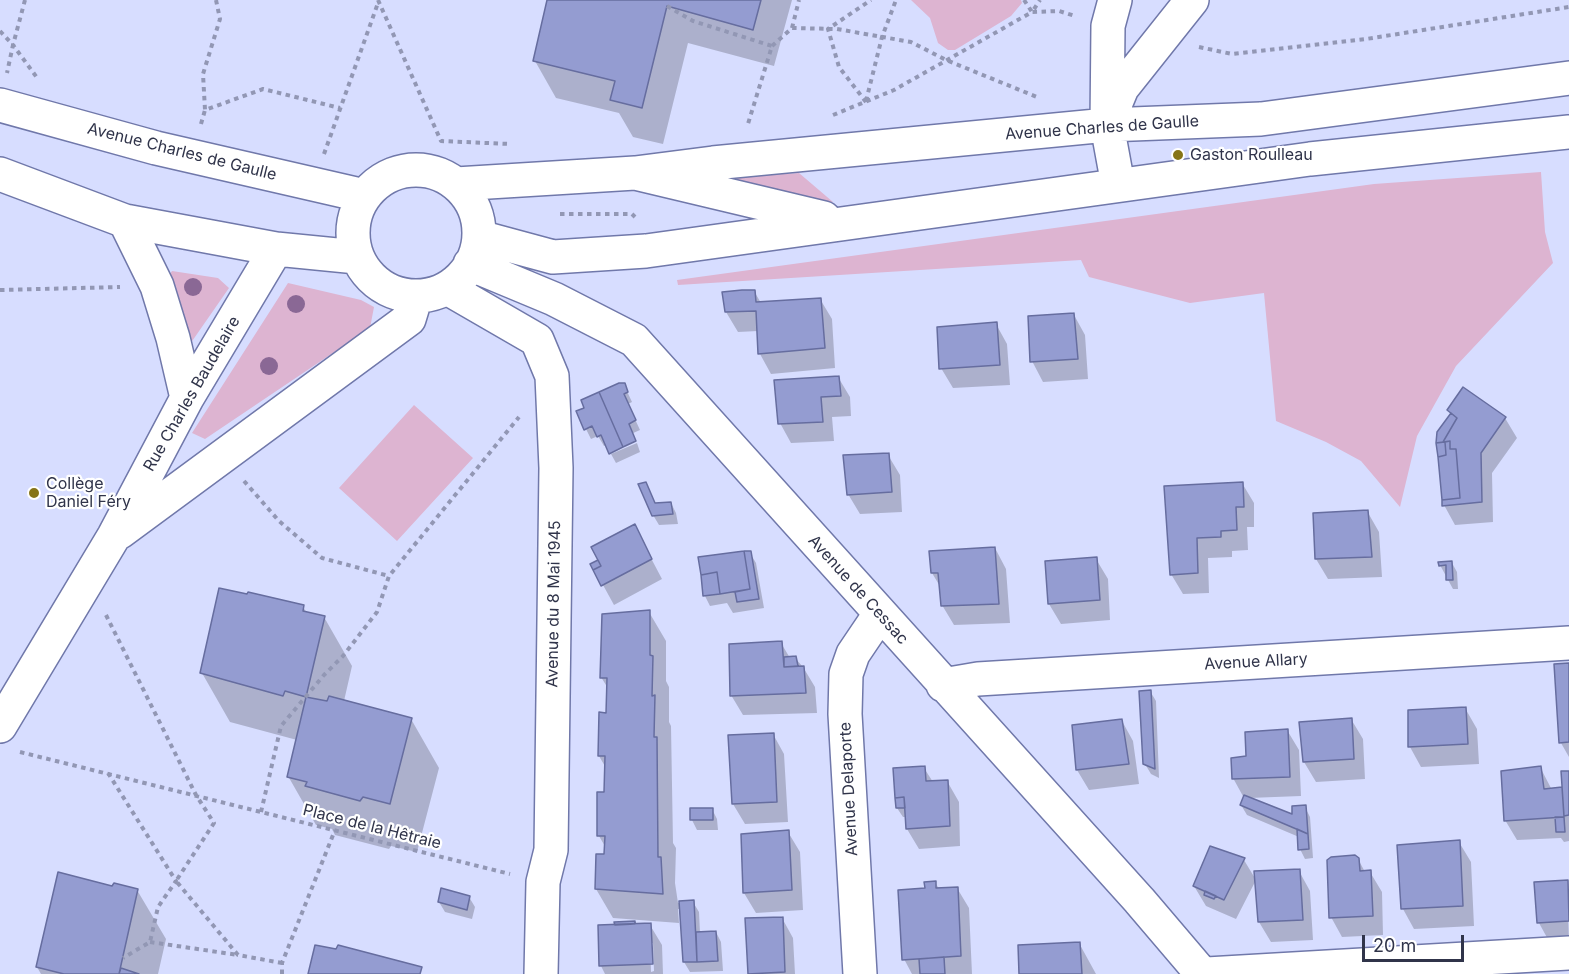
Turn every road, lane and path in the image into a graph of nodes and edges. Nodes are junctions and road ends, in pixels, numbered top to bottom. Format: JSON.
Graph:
{"nodes":[{"id":1,"x":25,"y":0,"type":"edge"},
{"id":2,"x":216,"y":0,"type":"edge"},
{"id":3,"x":799,"y":0,"type":"edge"},
{"id":4,"x":871,"y":0,"type":"edge"},
{"id":5,"x":896,"y":0,"type":"edge"},
{"id":6,"x":1023,"y":0,"type":"edge"},
{"id":7,"x":1040,"y":0,"type":"edge"},
{"id":8,"x":1192,"y":0,"type":"edge"},
{"id":9,"x":1566,"y":0,"type":"edge"},
{"id":10,"x":378,"y":1,"type":"edge"},
{"id":11,"x":667,"y":6,"type":"dead end"},
{"id":12,"x":1569,"y":7,"type":"edge"},
{"id":13,"x":1032,"y":12,"type":"junction"},
{"id":14,"x":1111,"y":13,"type":"edge"},
{"id":15,"x":792,"y":28,"type":"junction"},
{"id":16,"x":828,"y":29,"type":"junction"},
{"id":17,"x":0,"y":31,"type":"edge"},
{"id":18,"x":882,"y":37,"type":"junction"},
{"id":19,"x":1163,"y":39,"type":"junction"},
{"id":20,"x":13,"y":45,"type":"junction"},
{"id":21,"x":772,"y":46,"type":"junction"},
{"id":22,"x":946,"y":60,"type":"junction"},
{"id":23,"x":1569,"y":78,"type":"edge"},
{"id":24,"x":3,"y":92,"type":"edge"},
{"id":25,"x":1042,"y":99,"type":"dead end"},
{"id":26,"x":866,"y":102,"type":"junction"},
{"id":27,"x":340,"y":108,"type":"junction"},
{"id":28,"x":822,"y":120,"type":"dead end"},
{"id":29,"x":1107,"y":124,"type":"junction"},
{"id":30,"x":1569,"y":132,"type":"edge"},
{"id":31,"x":744,"y":137,"type":"dead end"},
{"id":32,"x":516,"y":144,"type":"dead end"},
{"id":33,"x":634,"y":173,"type":"junction"},
{"id":34,"x":0,"y":174,"type":"edge"},
{"id":35,"x":538,"y":179,"type":"junction"},
{"id":36,"x":313,"y":184,"type":"junction"},
{"id":37,"x":456,"y":184,"type":"junction"},
{"id":38,"x":1118,"y":186,"type":"junction"},
{"id":39,"x":364,"y":196,"type":"junction"},
{"id":40,"x":125,"y":221,"type":"junction"},
{"id":41,"x":849,"y":223,"type":"junction"},
{"id":42,"x":276,"y":249,"type":"junction"},
{"id":43,"x":474,"y":250,"type":"junction"},
{"id":44,"x":646,"y":251,"type":"junction"},
{"id":45,"x":357,"y":257,"type":"junction"},
{"id":46,"x":157,"y":286,"type":"junction"},
{"id":47,"x":447,"y":288,"type":"junction"},
{"id":48,"x":0,"y":290,"type":"edge"},
{"id":49,"x":416,"y":296,"type":"junction"},
{"id":50,"x":552,"y":376,"type":"junction"},
{"id":51,"x":187,"y":398,"type":"junction"},
{"id":52,"x":222,"y":457,"type":"junction"},
{"id":53,"x":114,"y":536,"type":"junction"},
{"id":54,"x":389,"y":576,"type":"junction"},
{"id":55,"x":88,"y":580,"type":"junction"},
{"id":56,"x":880,"y":614,"type":"junction"},
{"id":57,"x":1569,"y":642,"type":"edge"},
{"id":58,"x":943,"y":685,"type":"junction"},
{"id":59,"x":5,"y":738,"type":"edge"},
{"id":60,"x":108,"y":773,"type":"junction"},
{"id":61,"x":196,"y":795,"type":"junction"},
{"id":62,"x":261,"y":812,"type":"junction"},
{"id":63,"x":335,"y":830,"type":"junction"},
{"id":64,"x":176,"y":881,"type":"junction"},
{"id":65,"x":543,"y":882,"type":"junction"},
{"id":66,"x":150,"y":942,"type":"junction"},
{"id":67,"x":1569,"y":953,"type":"edge"},
{"id":68,"x":238,"y":955,"type":"junction"},
{"id":69,"x":123,"y":958,"type":"dead end"},
{"id":70,"x":282,"y":963,"type":"junction"},
{"id":71,"x":282,"y":974,"type":"edge"},
{"id":72,"x":541,"y":974,"type":"edge"},
{"id":73,"x":860,"y":974,"type":"edge"},
{"id":74,"x":1202,"y":974,"type":"edge"},
{"id":75,"x":1207,"y":974,"type":"edge"}],
"edges":[{"from":1,"to":20,"type":"path"},
{"from":2,"to":27,"type":"path"},
{"from":3,"to":15,"type":"path"},
{"from":4,"to":16,"type":"path"},
{"from":5,"to":18,"type":"path"},
{"from":6,"to":13,"type":"path"},
{"from":7,"to":13,"type":"path"},
{"from":8,"to":19,"type":"street"},
{"from":9,"to":12,"type":"path"},
{"from":10,"to":27,"type":"path"},
{"from":10,"to":32,"type":"path"},
{"from":11,"to":21,"type":"path"},
{"from":12,"to":19,"type":"path"},
{"from":13,"to":14,"type":"path"},
{"from":13,"to":22,"type":"path"},
{"from":14,"to":29,"type":"street"},
{"from":15,"to":16,"type":"path"},
{"from":15,"to":21,"type":"path"},
{"from":16,"to":18,"type":"path"},
{"from":16,"to":26,"type":"path"},
{"from":17,"to":20,"type":"path"},
{"from":18,"to":22,"type":"path"},
{"from":18,"to":26,"type":"path"},
{"from":19,"to":29,"type":"street"},
{"from":20,"to":24,"type":"path"},
{"from":21,"to":31,"type":"path"},
{"from":22,"to":25,"type":"path"},
{"from":22,"to":26,"type":"path"},
{"from":23,"to":29,"type":"street","name":"Avenue Charles de Gaulle"},
{"from":24,"to":36,"type":"street","name":"Avenue Charles de Gaulle"},
{"from":26,"to":28,"type":"path"},
{"from":27,"to":36,"type":"path"},
{"from":29,"to":33,"type":"street","name":"Avenue Charles de Gaulle"},
{"from":29,"to":38,"type":"street"},
{"from":30,"to":38,"type":"street","name":"Avenue Charles de Gaulle"},
{"from":33,"to":35,"type":"street","name":"Avenue Charles de Gaulle"},
{"from":33,"to":41,"type":"street","name":"Avenue Charles de Gaulle"},
{"from":34,"to":40,"type":"street"},
{"from":35,"to":37,"type":"street","name":"Avenue Charles de Gaulle"},
{"from":35,"to":44,"type":"path"},
{"from":36,"to":39,"type":"street","name":"Avenue Charles de Gaulle"},
{"from":37,"to":39,"type":"street"},
{"from":37,"to":43,"type":"street"},
{"from":38,"to":41,"type":"street","name":"Avenue Charles de Gaulle"},
{"from":39,"to":45,"type":"street"},
{"from":40,"to":42,"type":"street"},
{"from":40,"to":46,"type":"street"},
{"from":41,"to":44,"type":"street","name":"Avenue Charles de Gaulle"},
{"from":42,"to":45,"type":"street"},
{"from":42,"to":51,"type":"street","name":"Rue Charles Baudelaire"},
{"from":43,"to":44,"type":"street","name":"Avenue Charles de Gaulle"},
{"from":43,"to":47,"type":"street"},
{"from":43,"to":56,"type":"street","name":"Avenue de Cessac"},
{"from":45,"to":49,"type":"street"},
{"from":46,"to":48,"type":"path"},
{"from":46,"to":51,"type":"street"},
{"from":47,"to":49,"type":"street"},
{"from":47,"to":50,"type":"street","name":"Avenue du 8 Mai 1945"},
{"from":49,"to":52,"type":"street"},
{"from":50,"to":54,"type":"path"},
{"from":50,"to":65,"type":"street","name":"Avenue du 8 Mai 1945"},
{"from":51,"to":53,"type":"street","name":"Rue Charles Baudelaire"},
{"from":52,"to":53,"type":"street"},
{"from":52,"to":54,"type":"path"},
{"from":53,"to":55,"type":"street","name":"Rue Charles Baudelaire"},
{"from":54,"to":62,"type":"path"},
{"from":55,"to":59,"type":"street","name":"Rue Charles Baudelaire"},
{"from":55,"to":61,"type":"path"},
{"from":56,"to":58,"type":"street","name":"Avenue de Cessac"},
{"from":56,"to":73,"type":"street","name":"Avenue Delaporte"},
{"from":57,"to":58,"type":"street","name":"Avenue Allary"},
{"from":58,"to":74,"type":"street","name":"Avenue de Cessac"},
{"from":59,"to":60,"type":"path","name":"Place de la Hêtraie"},
{"from":60,"to":61,"type":"path","name":"Place de la Hêtraie"},
{"from":60,"to":64,"type":"path"},
{"from":61,"to":62,"type":"path","name":"Place de la Hêtraie"},
{"from":61,"to":64,"type":"path"},
{"from":62,"to":63,"type":"path","name":"Place de la Hêtraie"},
{"from":63,"to":65,"type":"path","name":"Place de la Hêtraie"},
{"from":63,"to":70,"type":"path"},
{"from":64,"to":66,"type":"path"},
{"from":64,"to":68,"type":"path"},
{"from":65,"to":72,"type":"street","name":"Avenue du 8 Mai 1945"},
{"from":66,"to":68,"type":"path"},
{"from":66,"to":69,"type":"path"},
{"from":67,"to":75,"type":"street"},
{"from":68,"to":70,"type":"path"},
{"from":70,"to":71,"type":"path"}]}
